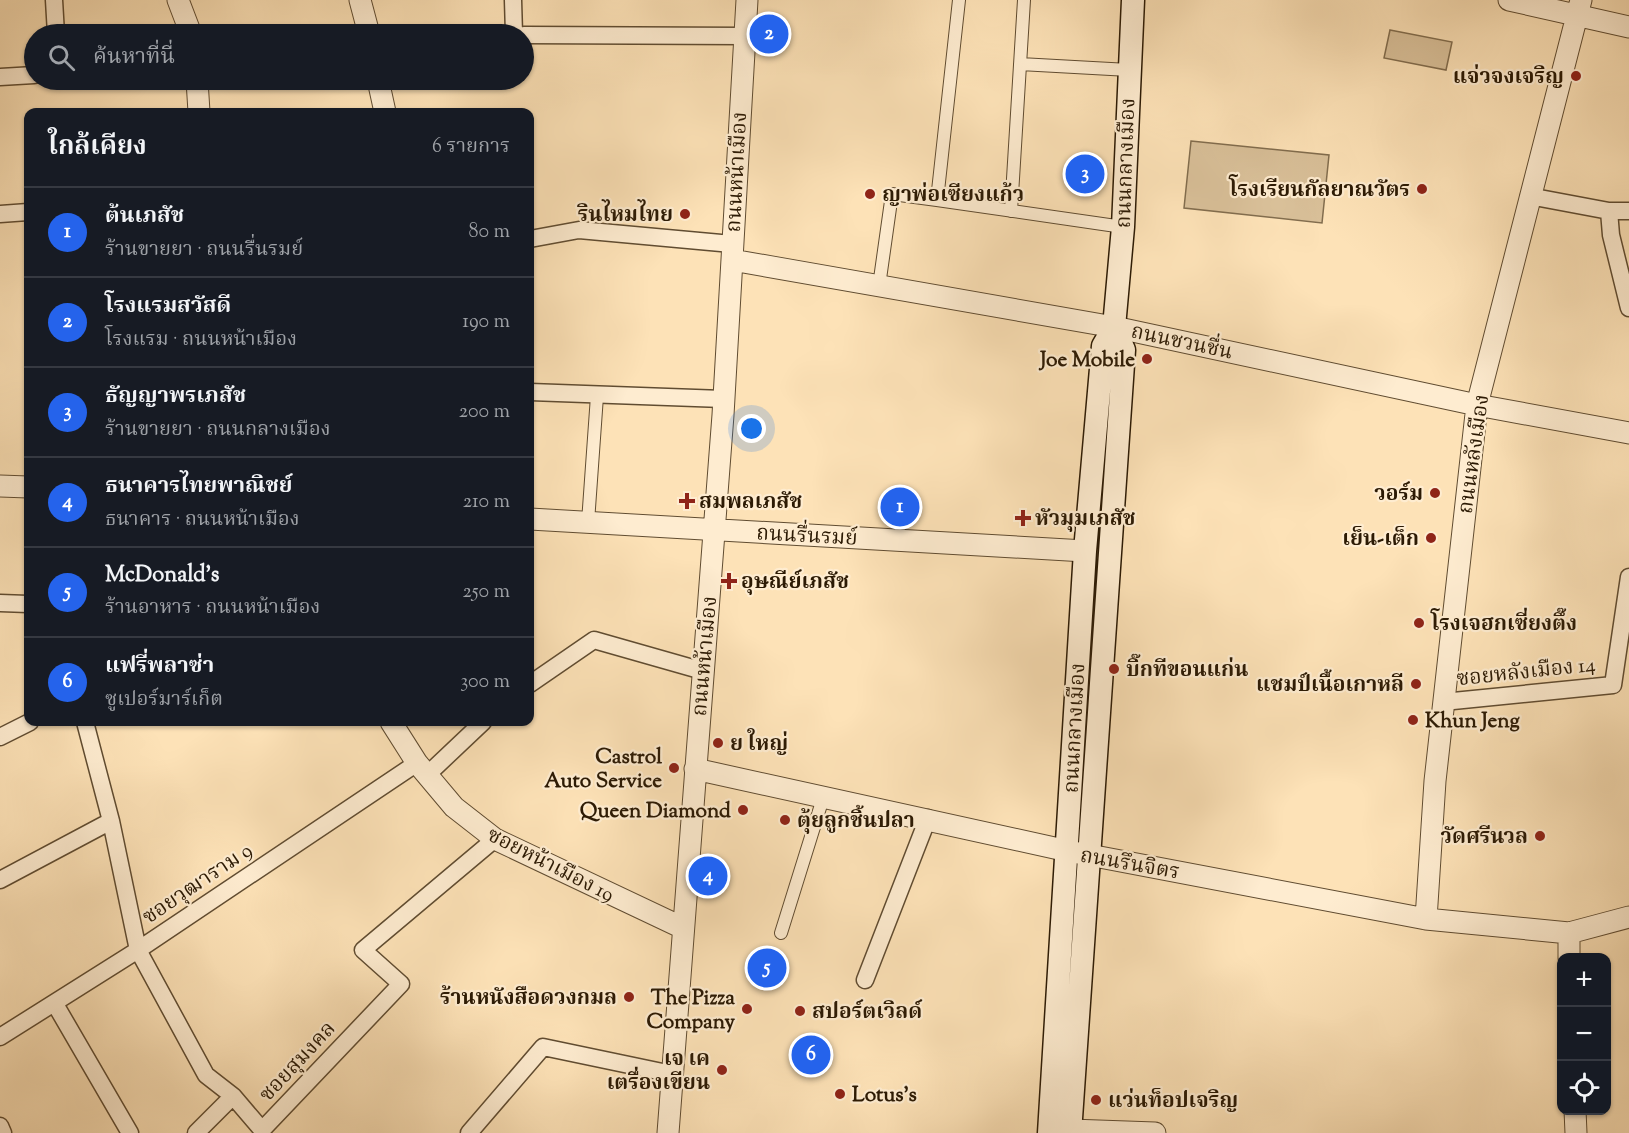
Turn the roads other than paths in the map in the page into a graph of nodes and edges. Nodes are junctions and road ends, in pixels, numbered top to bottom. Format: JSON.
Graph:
{"nodes":[{"id":1,"x":54,"y":0,"type":"edge"},
{"id":2,"x":178,"y":0,"type":"edge"},
{"id":3,"x":360,"y":0,"type":"edge"},
{"id":4,"x":513,"y":0,"type":"edge"},
{"id":5,"x":747,"y":0,"type":"edge"},
{"id":6,"x":959,"y":0,"type":"edge"},
{"id":7,"x":1024,"y":0,"type":"edge"},
{"id":8,"x":1132,"y":0,"type":"edge"},
{"id":9,"x":1509,"y":0,"type":"edge"},
{"id":10,"x":1579,"y":7,"type":"edge"},
{"id":11,"x":55,"y":24,"type":"edge"},
{"id":12,"x":187,"y":24,"type":"edge"},
{"id":13,"x":366,"y":24,"type":"edge"},
{"id":14,"x":514,"y":24,"type":"edge"},
{"id":15,"x":1629,"y":27,"type":"edge"},
{"id":16,"x":534,"y":35,"type":"edge"},
{"id":17,"x":745,"y":36,"type":"junction"},
{"id":18,"x":1020,"y":64,"type":"junction"},
{"id":19,"x":1129,"y":70,"type":"junction"},
{"id":20,"x":24,"y":76,"type":"edge"},
{"id":21,"x":0,"y":77,"type":"edge"},
{"id":22,"x":198,"y":90,"type":"edge"},
{"id":23,"x":380,"y":90,"type":"edge"},
{"id":24,"x":199,"y":108,"type":"edge"},
{"id":25,"x":384,"y":108,"type":"edge"},
{"id":26,"x":1530,"y":196,"type":"junction"},
{"id":27,"x":937,"y":200,"type":"junction"},
{"id":28,"x":1011,"y":211,"type":"junction"},
{"id":29,"x":1609,"y":211,"type":"junction"},
{"id":30,"x":1629,"y":211,"type":"edge"},
{"id":31,"x":24,"y":212,"type":"edge"},
{"id":32,"x":0,"y":214,"type":"edge"},
{"id":33,"x":1123,"y":227,"type":"junction"},
{"id":34,"x":534,"y":238,"type":"edge"},
{"id":35,"x":732,"y":252,"type":"junction"},
{"id":36,"x":879,"y":286,"type":"junction"},
{"id":37,"x":1629,"y":308,"type":"edge"},
{"id":38,"x":1114,"y":327,"type":"junction"},
{"id":39,"x":534,"y":392,"type":"edge"},
{"id":40,"x":597,"y":396,"type":"junction"},
{"id":41,"x":723,"y":399,"type":"junction"},
{"id":42,"x":1477,"y":405,"type":"junction"},
{"id":43,"x":1629,"y":433,"type":"edge"},
{"id":44,"x":0,"y":486,"type":"edge"},
{"id":45,"x":24,"y":487,"type":"edge"},
{"id":46,"x":534,"y":519,"type":"edge"},
{"id":47,"x":588,"y":522,"type":"junction"},
{"id":48,"x":714,"y":530,"type":"junction"},
{"id":49,"x":1085,"y":551,"type":"junction"},
{"id":50,"x":1109,"y":554,"type":"junction"},
{"id":51,"x":1629,"y":577,"type":"edge"},
{"id":52,"x":0,"y":603,"type":"edge"},
{"id":53,"x":24,"y":604,"type":"edge"},
{"id":54,"x":703,"y":671,"type":"junction"},
{"id":55,"x":534,"y":681,"type":"edge"},
{"id":56,"x":1443,"y":702,"type":"junction"},
{"id":57,"x":24,"y":725,"type":"edge"},
{"id":58,"x":86,"y":726,"type":"edge"},
{"id":59,"x":394,"y":726,"type":"edge"},
{"id":60,"x":478,"y":726,"type":"edge"},
{"id":61,"x":0,"y":737,"type":"edge"},
{"id":62,"x":422,"y":769,"type":"junction"},
{"id":63,"x":695,"y":769,"type":"junction"},
{"id":64,"x":824,"y":795,"type":"junction"},
{"id":65,"x":928,"y":818,"type":"junction"},
{"id":66,"x":111,"y":821,"type":"junction"},
{"id":67,"x":495,"y":839,"type":"junction"},
{"id":68,"x":1078,"y":853,"type":"junction"},
{"id":69,"x":0,"y":880,"type":"edge"},
{"id":70,"x":1629,"y":917,"type":"edge"},
{"id":71,"x":1425,"y":919,"type":"junction"},
{"id":72,"x":683,"y":928,"type":"junction"},
{"id":73,"x":781,"y":933,"type":"dead end"},
{"id":74,"x":1569,"y":933,"type":"junction"},
{"id":75,"x":138,"y":950,"type":"junction"},
{"id":76,"x":1569,"y":953,"type":"edge"},
{"id":77,"x":865,"y":980,"type":"dead end"},
{"id":78,"x":56,"y":1004,"type":"junction"},
{"id":79,"x":0,"y":1038,"type":"edge"},
{"id":80,"x":672,"y":1074,"type":"junction"},
{"id":81,"x":233,"y":1096,"type":"junction"},
{"id":82,"x":1575,"y":1115,"type":"edge"},
{"id":83,"x":0,"y":1126,"type":"edge"},
{"id":84,"x":1060,"y":1132,"type":"edge"},
{"id":85,"x":3,"y":1133,"type":"edge"},
{"id":86,"x":130,"y":1133,"type":"edge"},
{"id":87,"x":196,"y":1133,"type":"edge"},
{"id":88,"x":469,"y":1133,"type":"edge"},
{"id":89,"x":668,"y":1133,"type":"edge"},
{"id":90,"x":1155,"y":1133,"type":"edge"},
{"id":91,"x":1576,"y":1133,"type":"edge"}],
"edges":[{"from":1,"to":11,"type":"street"},
{"from":2,"to":12,"type":"street"},
{"from":3,"to":13,"type":"street"},
{"from":4,"to":14,"type":"street"},
{"from":5,"to":17,"type":"street","name":"ถนนหน้าเมือง"},
{"from":6,"to":27,"type":"street"},
{"from":7,"to":18,"type":"street"},
{"from":8,"to":19,"type":"main road","name":"ถนนกลางเมือง"},
{"from":9,"to":10,"type":"street"},
{"from":10,"to":15,"type":"street"},
{"from":10,"to":26,"type":"street","name":"ถนนหลังเมือง"},
{"from":16,"to":17,"type":"street"},
{"from":17,"to":35,"type":"street","name":"ถนนหน้าเมือง"},
{"from":18,"to":19,"type":"street"},
{"from":18,"to":28,"type":"street"},
{"from":19,"to":33,"type":"main road","name":"ถนนกลางเมือง"},
{"from":20,"to":21,"type":"street"},
{"from":22,"to":24,"type":"street"},
{"from":23,"to":25,"type":"street"},
{"from":26,"to":29,"type":"street"},
{"from":26,"to":42,"type":"street","name":"ถนนหลังเมือง"},
{"from":27,"to":28,"type":"street"},
{"from":27,"to":36,"type":"street"},
{"from":28,"to":33,"type":"street"},
{"from":29,"to":30,"type":"street"},
{"from":29,"to":37,"type":"street"},
{"from":31,"to":32,"type":"street"},
{"from":33,"to":38,"type":"main road","name":"ถนนกลางเมือง"},
{"from":34,"to":35,"type":"street"},
{"from":35,"to":36,"type":"street","name":"ถนนชวนชื่น"},
{"from":35,"to":41,"type":"street","name":"ถนนหน้าเมือง"},
{"from":36,"to":38,"type":"street","name":"ถนนชวนชื่น"},
{"from":38,"to":42,"type":"street","name":"ถนนชวนชื่น"},
{"from":38,"to":49,"type":"main road","name":"ถนนกลางเมือง"},
{"from":38,"to":50,"type":"main road","name":"ถนนกลางเมือง"},
{"from":39,"to":40,"type":"street"},
{"from":40,"to":41,"type":"street"},
{"from":40,"to":47,"type":"street"},
{"from":41,"to":48,"type":"street","name":"ถนนหน้าเมือง"},
{"from":42,"to":43,"type":"street","name":"ถนนชวนชื่น"},
{"from":42,"to":56,"type":"street","name":"ถนนหลังเมือง"},
{"from":44,"to":45,"type":"street"},
{"from":46,"to":47,"type":"street","name":"ถนนรื่นรมย์"},
{"from":47,"to":48,"type":"street","name":"ถนนรื่นรมย์"},
{"from":48,"to":49,"type":"street","name":"ถนนรื่นรมย์"},
{"from":48,"to":54,"type":"street","name":"ถนนหน้าเมือง"},
{"from":49,"to":50,"type":"main road"},
{"from":49,"to":68,"type":"main road","name":"ถนนกลางเมือง"},
{"from":50,"to":68,"type":"main road","name":"ถนนกลางเมือง"},
{"from":51,"to":56,"type":"street","name":"ซอยหลังเมือง 14"},
{"from":52,"to":53,"type":"street"},
{"from":54,"to":55,"type":"street"},
{"from":54,"to":63,"type":"street","name":"ถนนหน้าเมือง"},
{"from":56,"to":71,"type":"street","name":"ถนนหลังเมือง"},
{"from":57,"to":61,"type":"street"},
{"from":58,"to":66,"type":"street","name":"ซอยสุมงคล"},
{"from":59,"to":62,"type":"street","name":"ซอยหน้าเมือง 19"},
{"from":60,"to":62,"type":"street","name":"ซอยวุฒาราม 9"},
{"from":62,"to":67,"type":"street","name":"ซอยหน้าเมือง 19"},
{"from":62,"to":75,"type":"street","name":"ซอยวุฒาราม 9"},
{"from":63,"to":64,"type":"street","name":"ถนนรึนจิตร"},
{"from":63,"to":72,"type":"street","name":"ถนนหน้าเมือง"},
{"from":64,"to":65,"type":"street","name":"ถนนรึนจิตร"},
{"from":64,"to":73,"type":"street"},
{"from":65,"to":68,"type":"street","name":"ถนนรึนจิตร"},
{"from":65,"to":77,"type":"street"},
{"from":66,"to":69,"type":"street"},
{"from":66,"to":75,"type":"street","name":"ซอยสุมงคล"},
{"from":67,"to":72,"type":"street","name":"ซอยหน้าเมือง 19"},
{"from":67,"to":81,"type":"street","name":"ซอยสุมงคล"},
{"from":68,"to":71,"type":"street","name":"ถนนรึนจิตร"},
{"from":68,"to":84,"type":"main road","name":"ถนนกลางเมือง"},
{"from":70,"to":74,"type":"street"},
{"from":71,"to":74,"type":"street","name":"ถนนรึนจิตร"},
{"from":72,"to":80,"type":"street","name":"ถนนหน้าเมือง"},
{"from":74,"to":76,"type":"street"},
{"from":75,"to":78,"type":"street","name":"ซอยวุฒาราม 9"},
{"from":75,"to":81,"type":"street","name":"ซอยสุมงคล"},
{"from":78,"to":79,"type":"street","name":"ซอยวุฒาราม 9"},
{"from":78,"to":86,"type":"street"},
{"from":80,"to":88,"type":"street"},
{"from":80,"to":89,"type":"street","name":"ถนนหน้าเมือง"},
{"from":81,"to":87,"type":"street"},
{"from":82,"to":91,"type":"street"},
{"from":83,"to":85,"type":"street"},
{"from":84,"to":90,"type":"street"}]}
